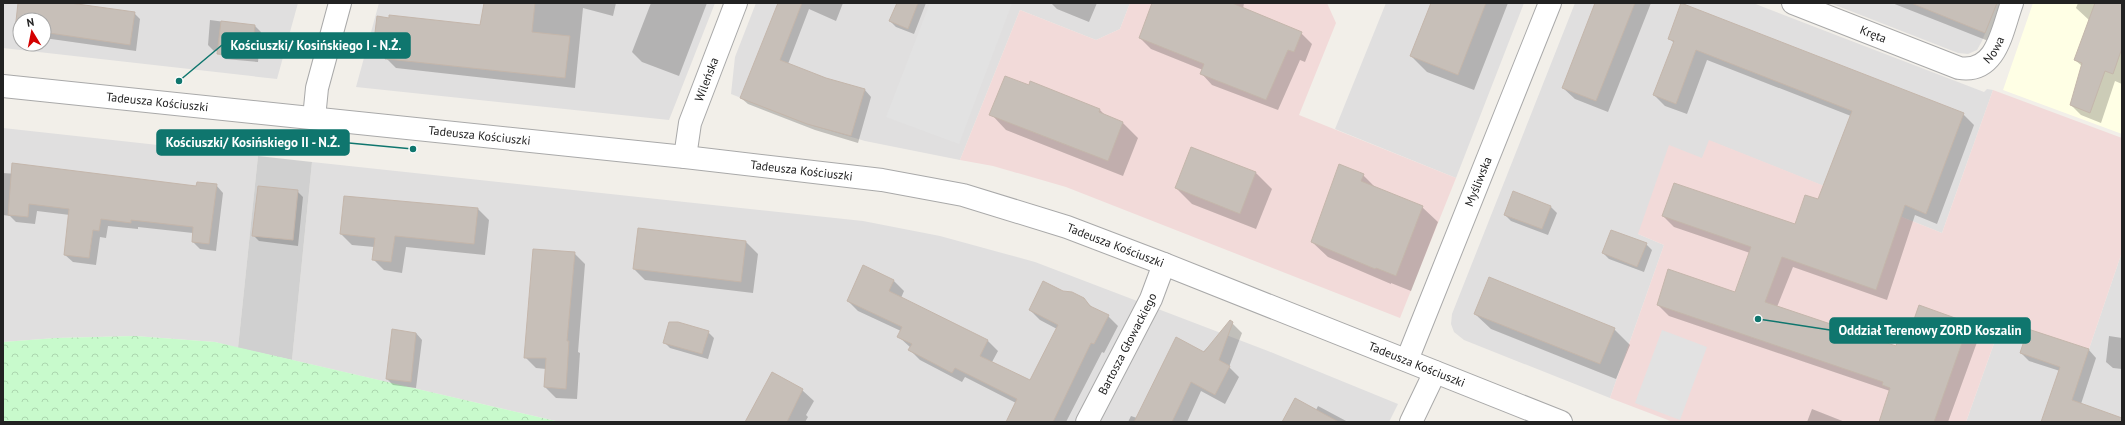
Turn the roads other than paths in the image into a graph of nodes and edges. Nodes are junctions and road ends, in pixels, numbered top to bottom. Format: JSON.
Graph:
{"nodes":[{"id":1,"x":340,"y":3,"type":"edge"},
{"id":2,"x":736,"y":3,"type":"edge"},
{"id":3,"x":1550,"y":3,"type":"edge"},
{"id":4,"x":1793,"y":3,"type":"edge"},
{"id":5,"x":2012,"y":3,"type":"edge"},
{"id":6,"x":1953,"y":66,"type":"joint"},
{"id":7,"x":3,"y":86,"type":"edge"},
{"id":8,"x":314,"y":118,"type":"junction"},
{"id":9,"x":685,"y":157,"type":"junction"},
{"id":10,"x":1164,"y":264,"type":"junction"},
{"id":11,"x":1407,"y":360,"type":"junction"},
{"id":12,"x":1435,"y":372,"type":"junction"},
{"id":13,"x":1087,"y":422,"type":"edge"},
{"id":14,"x":1411,"y":422,"type":"edge"},
{"id":15,"x":1562,"y":422,"type":"edge"}],
"edges":[{"from":1,"to":8,"type":"street"},
{"from":2,"to":9,"type":"street","name":"Wileńska"},
{"from":3,"to":11,"type":"street","name":"Myśliwska"},
{"from":4,"to":6,"type":"street","name":"Kręta"},
{"from":5,"to":6,"type":"street","name":"Nowa"},
{"from":7,"to":8,"type":"street","name":"Tadeusza Kościuszki"},
{"from":8,"to":9,"type":"street","name":"Tadeusza Kościuszki"},
{"from":9,"to":10,"type":"street","name":"Tadeusza Kościuszki"},
{"from":10,"to":11,"type":"street","name":"Tadeusza Kościuszki"},
{"from":10,"to":13,"type":"street","name":"Bartosza Głowackiego"},
{"from":11,"to":12,"type":"street","name":"Tadeusza Kościuszki"},
{"from":12,"to":14,"type":"street"},
{"from":12,"to":15,"type":"street","name":"Tadeusza Kościuszki"}]}
